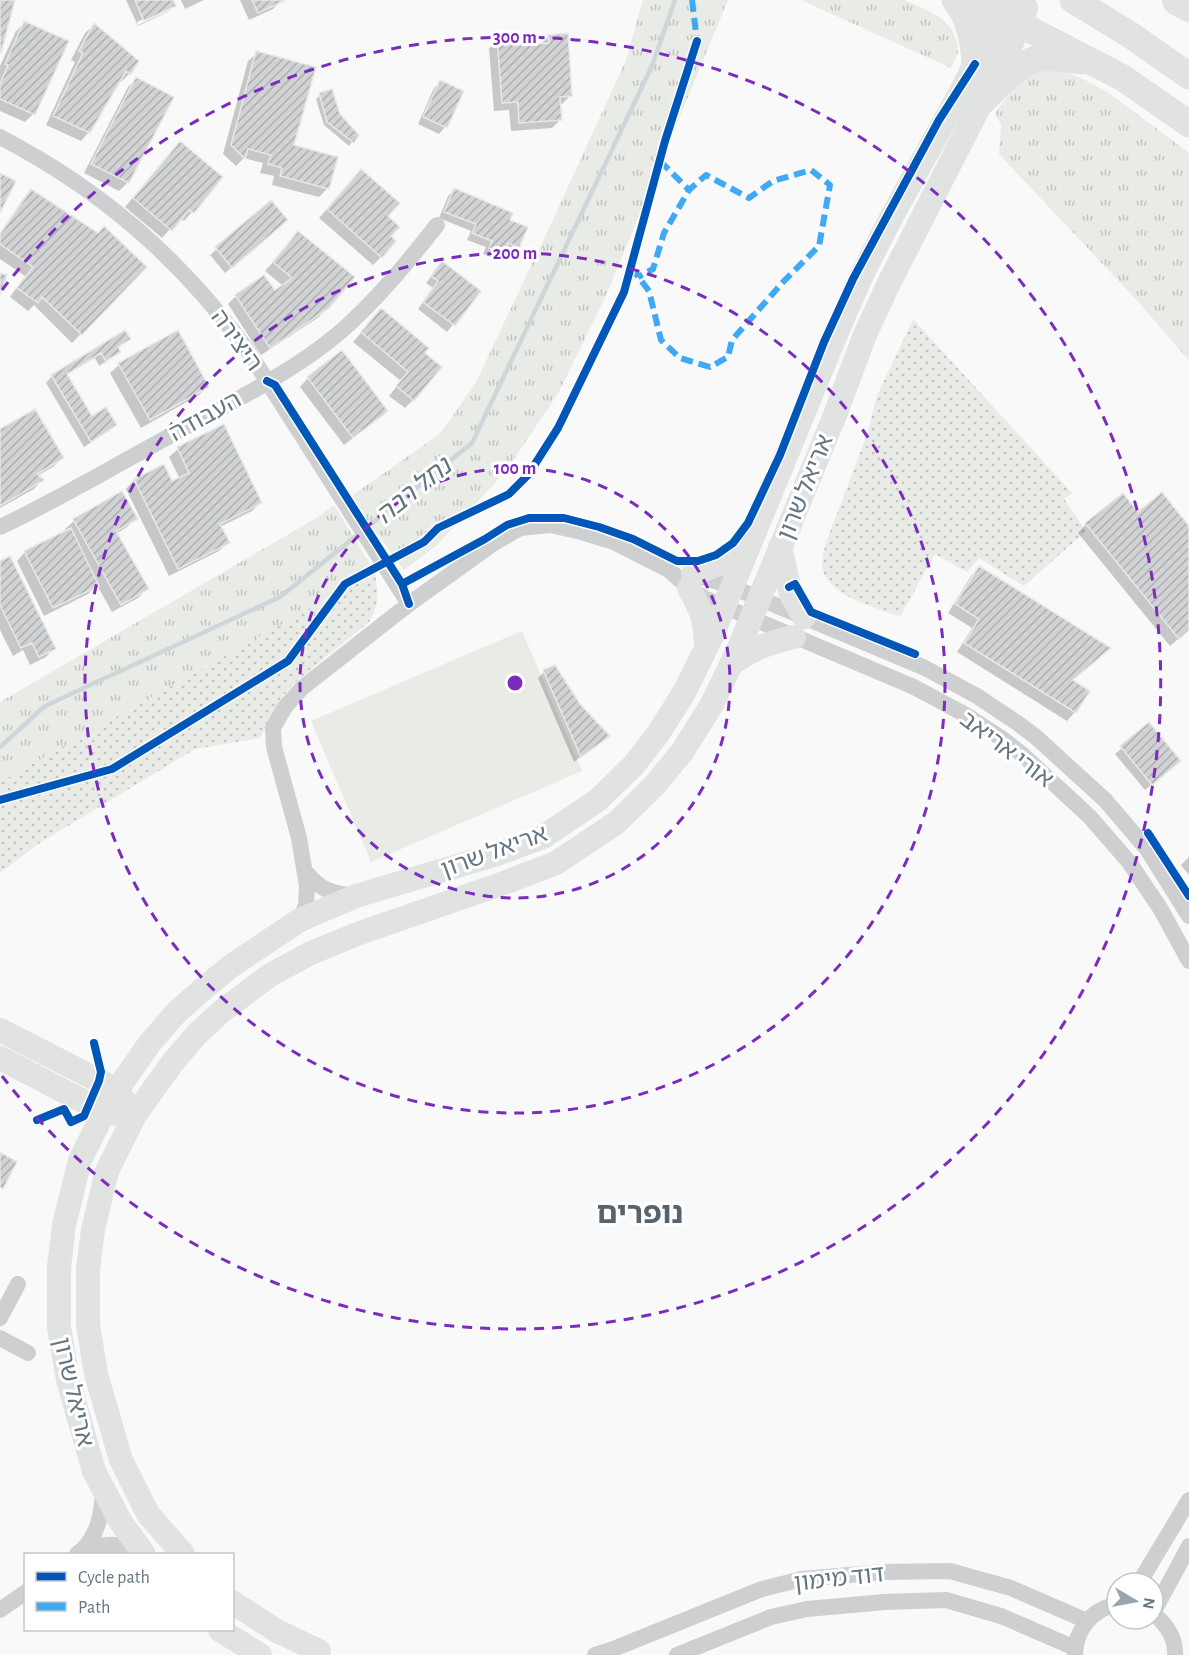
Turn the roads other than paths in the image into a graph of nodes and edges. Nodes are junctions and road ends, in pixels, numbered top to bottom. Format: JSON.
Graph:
{"nodes":[{"id":1,"x":955,"y":0,"type":"edge"},
{"id":2,"x":965,"y":0,"type":"edge"},
{"id":3,"x":1072,"y":0,"type":"edge"},
{"id":4,"x":1178,"y":0,"type":"edge"},
{"id":5,"x":1189,"y":6,"type":"edge"},
{"id":6,"x":1016,"y":10,"type":"edge"},
{"id":7,"x":1093,"y":62,"type":"junction"},
{"id":8,"x":975,"y":64,"type":"junction"},
{"id":9,"x":1189,"y":76,"type":"edge"},
{"id":10,"x":984,"y":100,"type":"junction"},
{"id":11,"x":1189,"y":124,"type":"edge"},
{"id":12,"x":0,"y":137,"type":"edge"},
{"id":13,"x":437,"y":225,"type":"dead end"},
{"id":14,"x":267,"y":381,"type":"junction"},
{"id":15,"x":0,"y":527,"type":"edge"},
{"id":16,"x":754,"y":535,"type":"junction"},
{"id":17,"x":780,"y":548,"type":"junction"},
{"id":18,"x":691,"y":581,"type":"junction"},
{"id":19,"x":728,"y":597,"type":"junction"},
{"id":20,"x":409,"y":604,"type":"junction"},
{"id":21,"x":755,"y":609,"type":"junction"},
{"id":22,"x":799,"y":627,"type":"junction"},
{"id":23,"x":706,"y":648,"type":"junction"},
{"id":24,"x":731,"y":664,"type":"junction"},
{"id":25,"x":305,"y":871,"type":"junction"},
{"id":26,"x":356,"y":896,"type":"junction"},
{"id":27,"x":1189,"y":916,"type":"edge"},
{"id":28,"x":300,"y":920,"type":"junction"},
{"id":29,"x":1189,"y":961,"type":"edge"},
{"id":30,"x":0,"y":1030,"type":"edge"},
{"id":31,"x":144,"y":1052,"type":"junction"},
{"id":32,"x":0,"y":1058,"type":"edge"},
{"id":33,"x":81,"y":1072,"type":"junction"},
{"id":34,"x":117,"y":1090,"type":"junction"},
{"id":35,"x":71,"y":1095,"type":"junction"},
{"id":36,"x":104,"y":1112,"type":"junction"},
{"id":37,"x":135,"y":1115,"type":"junction"},
{"id":38,"x":86,"y":1148,"type":"junction"},
{"id":39,"x":18,"y":1284,"type":"dead end"},
{"id":40,"x":0,"y":1318,"type":"edge"},
{"id":41,"x":0,"y":1338,"type":"edge"},
{"id":42,"x":28,"y":1353,"type":"dead end"},
{"id":43,"x":103,"y":1489,"type":"junction"},
{"id":44,"x":1189,"y":1500,"type":"edge"},
{"id":45,"x":1189,"y":1546,"type":"edge"},
{"id":46,"x":81,"y":1552,"type":"edge"},
{"id":47,"x":142,"y":1553,"type":"edge"},
{"id":48,"x":182,"y":1553,"type":"edge"},
{"id":49,"x":1146,"y":1571,"type":"edge"},
{"id":50,"x":1165,"y":1591,"type":"edge"},
{"id":51,"x":24,"y":1593,"type":"edge"},
{"id":52,"x":234,"y":1603,"type":"edge"},
{"id":53,"x":1105,"y":1609,"type":"edge"},
{"id":54,"x":0,"y":1610,"type":"edge"},
{"id":55,"x":1087,"y":1621,"type":"junction"},
{"id":56,"x":1165,"y":1624,"type":"edge"},
{"id":57,"x":223,"y":1631,"type":"edge"},
{"id":58,"x":1075,"y":1652,"type":"edge"},
{"id":59,"x":258,"y":1654,"type":"edge"},
{"id":60,"x":320,"y":1654,"type":"edge"},
{"id":61,"x":595,"y":1655,"type":"edge"},
{"id":62,"x":677,"y":1655,"type":"edge"},
{"id":63,"x":1175,"y":1655,"type":"edge"}],
"edges":[{"from":1,"to":8,"type":"main road"},
{"from":2,"to":6,"type":"main road"},
{"from":3,"to":9,"type":"main road"},
{"from":4,"to":5,"type":"highway"},
{"from":6,"to":7,"type":"main road"},
{"from":6,"to":8,"type":"main road","name":"אריאל שרון"},
{"from":6,"to":10,"type":"main road","name":"אריאל שרון"},
{"from":7,"to":10,"type":"main road"},
{"from":7,"to":11,"type":"main road"},
{"from":8,"to":16,"type":"main road","name":"אריאל שרון"},
{"from":10,"to":17,"type":"main road","name":"אריאל שרון"},
{"from":12,"to":14,"type":"street","name":"היצירה"},
{"from":13,"to":14,"type":"street","name":"העבודה"},
{"from":14,"to":15,"type":"street","name":"העבודה"},
{"from":14,"to":20,"type":"street","name":"היצירה"},
{"from":16,"to":18,"type":"main road"},
{"from":16,"to":19,"type":"main road","name":"אריאל שרון"},
{"from":17,"to":21,"type":"main road","name":"אריאל שרון"},
{"from":17,"to":22,"type":"main road"},
{"from":18,"to":19,"type":"street","name":"אורי אריאב"},
{"from":18,"to":20,"type":"street"},
{"from":18,"to":23,"type":"main road"},
{"from":19,"to":21,"type":"street","name":"אורי אריאב"},
{"from":19,"to":23,"type":"main road","name":"אריאל שרון"},
{"from":20,"to":25,"type":"street"},
{"from":21,"to":22,"type":"street","name":"אורי אריאב"},
{"from":21,"to":24,"type":"main road","name":"אריאל שרון"},
{"from":22,"to":24,"type":"main road"},
{"from":22,"to":27,"type":"street","name":"אורי אריאב"},
{"from":22,"to":29,"type":"street","name":"אורי אריאב"},
{"from":23,"to":26,"type":"main road","name":"אריאל שרון"},
{"from":24,"to":37,"type":"main road","name":"אריאל שרון"},
{"from":25,"to":26,"type":"street"},
{"from":25,"to":28,"type":"street"},
{"from":26,"to":28,"type":"main road","name":"אריאל שרון"},
{"from":28,"to":31,"type":"main road","name":"אריאל שרון"},
{"from":30,"to":33,"type":"main road"},
{"from":31,"to":33,"type":"main road"},
{"from":31,"to":34,"type":"main road","name":"אריאל שרון"},
{"from":32,"to":35,"type":"main road"},
{"from":33,"to":34,"type":"main road"},
{"from":34,"to":36,"type":"main road","name":"אריאל שרון"},
{"from":34,"to":37,"type":"main road"},
{"from":35,"to":36,"type":"main road"},
{"from":35,"to":38,"type":"main road"},
{"from":36,"to":37,"type":"main road"},
{"from":36,"to":38,"type":"main road","name":"אריאל שרון"},
{"from":37,"to":48,"type":"main road","name":"אריאל שרון"},
{"from":38,"to":43,"type":"main road","name":"אריאל שרון"},
{"from":39,"to":40,"type":"street"},
{"from":41,"to":42,"type":"street"},
{"from":43,"to":46,"type":"street"},
{"from":43,"to":47,"type":"main road","name":"אריאל שרון"},
{"from":44,"to":49,"type":"street"},
{"from":45,"to":50,"type":"street"},
{"from":46,"to":47,"type":"street"},
{"from":51,"to":54,"type":"street"},
{"from":52,"to":60,"type":"main road"},
{"from":53,"to":55,"type":"street"},
{"from":55,"to":58,"type":"street"},
{"from":55,"to":61,"type":"street","name":"דוד מימון"},
{"from":56,"to":63,"type":"street"},
{"from":57,"to":59,"type":"main road"},
{"from":58,"to":62,"type":"street","name":"דוד מימון"}]}
